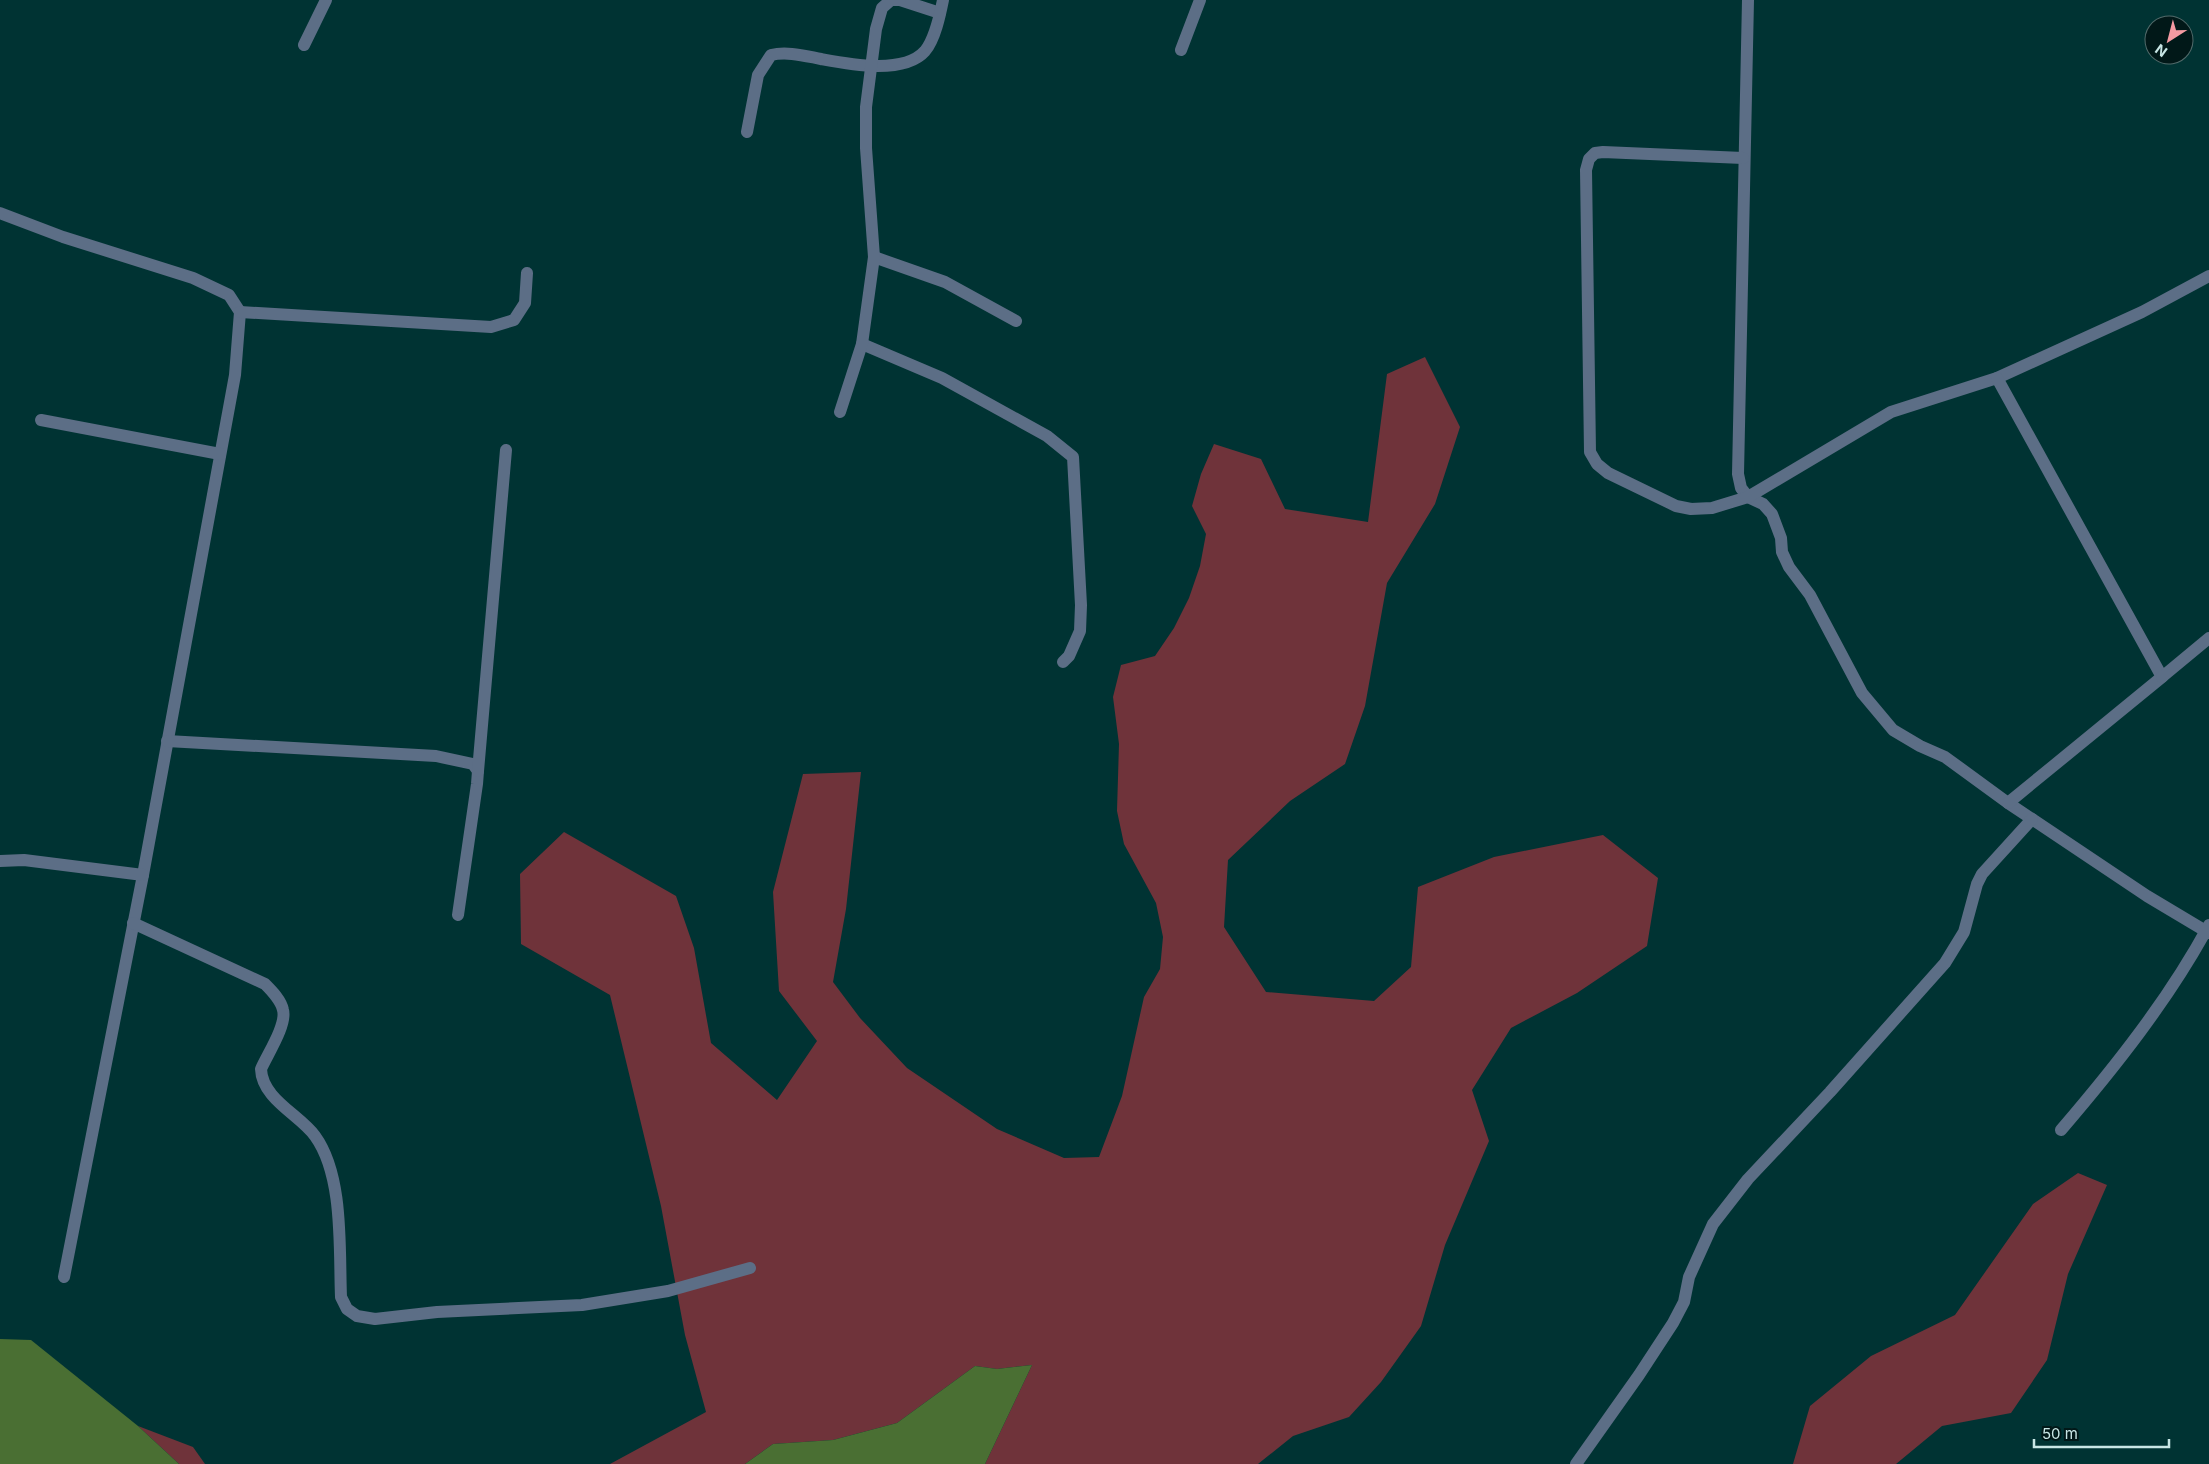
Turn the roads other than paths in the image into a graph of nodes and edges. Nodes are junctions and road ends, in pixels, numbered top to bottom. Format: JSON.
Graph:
{"nodes":[{"id":1,"x":326,"y":0,"type":"edge"},
{"id":2,"x":900,"y":0,"type":"edge"},
{"id":3,"x":944,"y":0,"type":"edge"},
{"id":4,"x":1200,"y":0,"type":"edge"},
{"id":5,"x":1748,"y":0,"type":"edge"},
{"id":6,"x":940,"y":13,"type":"junction"},
{"id":7,"x":304,"y":45,"type":"dead end"},
{"id":8,"x":1181,"y":50,"type":"dead end"},
{"id":9,"x":872,"y":66,"type":"junction"},
{"id":10,"x":748,"y":132,"type":"dead end"},
{"id":11,"x":1743,"y":158,"type":"junction"},
{"id":12,"x":0,"y":213,"type":"edge"},
{"id":13,"x":874,"y":256,"type":"junction"},
{"id":14,"x":527,"y":272,"type":"dead end"},
{"id":15,"x":2209,"y":276,"type":"edge"},
{"id":16,"x":240,"y":312,"type":"junction"},
{"id":17,"x":1016,"y":321,"type":"dead end"},
{"id":18,"x":862,"y":344,"type":"junction"},
{"id":19,"x":1997,"y":378,"type":"junction"},
{"id":20,"x":840,"y":412,"type":"dead end"},
{"id":21,"x":42,"y":420,"type":"dead end"},
{"id":22,"x":506,"y":450,"type":"dead end"},
{"id":23,"x":220,"y":454,"type":"junction"},
{"id":24,"x":1748,"y":497,"type":"junction"},
{"id":25,"x":2209,"y":638,"type":"edge"},
{"id":26,"x":1062,"y":662,"type":"dead end"},
{"id":27,"x":2162,"y":677,"type":"junction"},
{"id":28,"x":167,"y":741,"type":"junction"},
{"id":29,"x":478,"y":771,"type":"junction"},
{"id":30,"x":2008,"y":803,"type":"junction"},
{"id":31,"x":2032,"y":819,"type":"junction"},
{"id":32,"x":0,"y":861,"type":"edge"},
{"id":33,"x":143,"y":875,"type":"junction"},
{"id":34,"x":458,"y":915,"type":"dead end"},
{"id":35,"x":133,"y":923,"type":"junction"},
{"id":36,"x":2208,"y":930,"type":"edge"},
{"id":37,"x":2061,"y":1130,"type":"dead end"},
{"id":38,"x":750,"y":1268,"type":"dead end"},
{"id":39,"x":64,"y":1277,"type":"dead end"},
{"id":40,"x":1576,"y":1464,"type":"edge"}],
"edges":[{"from":1,"to":7,"type":"street"},
{"from":2,"to":6,"type":"street"},
{"from":2,"to":9,"type":"street"},
{"from":3,"to":6,"type":"street"},
{"from":4,"to":8,"type":"street"},
{"from":5,"to":11,"type":"street"},
{"from":6,"to":9,"type":"street"},
{"from":9,"to":10,"type":"street"},
{"from":9,"to":13,"type":"street"},
{"from":11,"to":24,"type":"street"},
{"from":11,"to":24,"type":"street"},
{"from":12,"to":16,"type":"street"},
{"from":13,"to":17,"type":"street"},
{"from":13,"to":18,"type":"street"},
{"from":14,"to":16,"type":"street"},
{"from":15,"to":19,"type":"street"},
{"from":16,"to":23,"type":"street"},
{"from":18,"to":20,"type":"street"},
{"from":18,"to":26,"type":"street"},
{"from":19,"to":24,"type":"street"},
{"from":19,"to":27,"type":"street"},
{"from":21,"to":23,"type":"street"},
{"from":22,"to":29,"type":"street"},
{"from":23,"to":28,"type":"street"},
{"from":24,"to":30,"type":"street"},
{"from":25,"to":27,"type":"street"},
{"from":27,"to":30,"type":"street"},
{"from":28,"to":29,"type":"street"},
{"from":28,"to":33,"type":"street"},
{"from":29,"to":34,"type":"street"},
{"from":30,"to":31,"type":"street"},
{"from":31,"to":36,"type":"street"},
{"from":31,"to":40,"type":"street"},
{"from":32,"to":33,"type":"street"},
{"from":33,"to":35,"type":"street"},
{"from":35,"to":38,"type":"street"},
{"from":35,"to":39,"type":"street"},
{"from":36,"to":37,"type":"street"}]}
